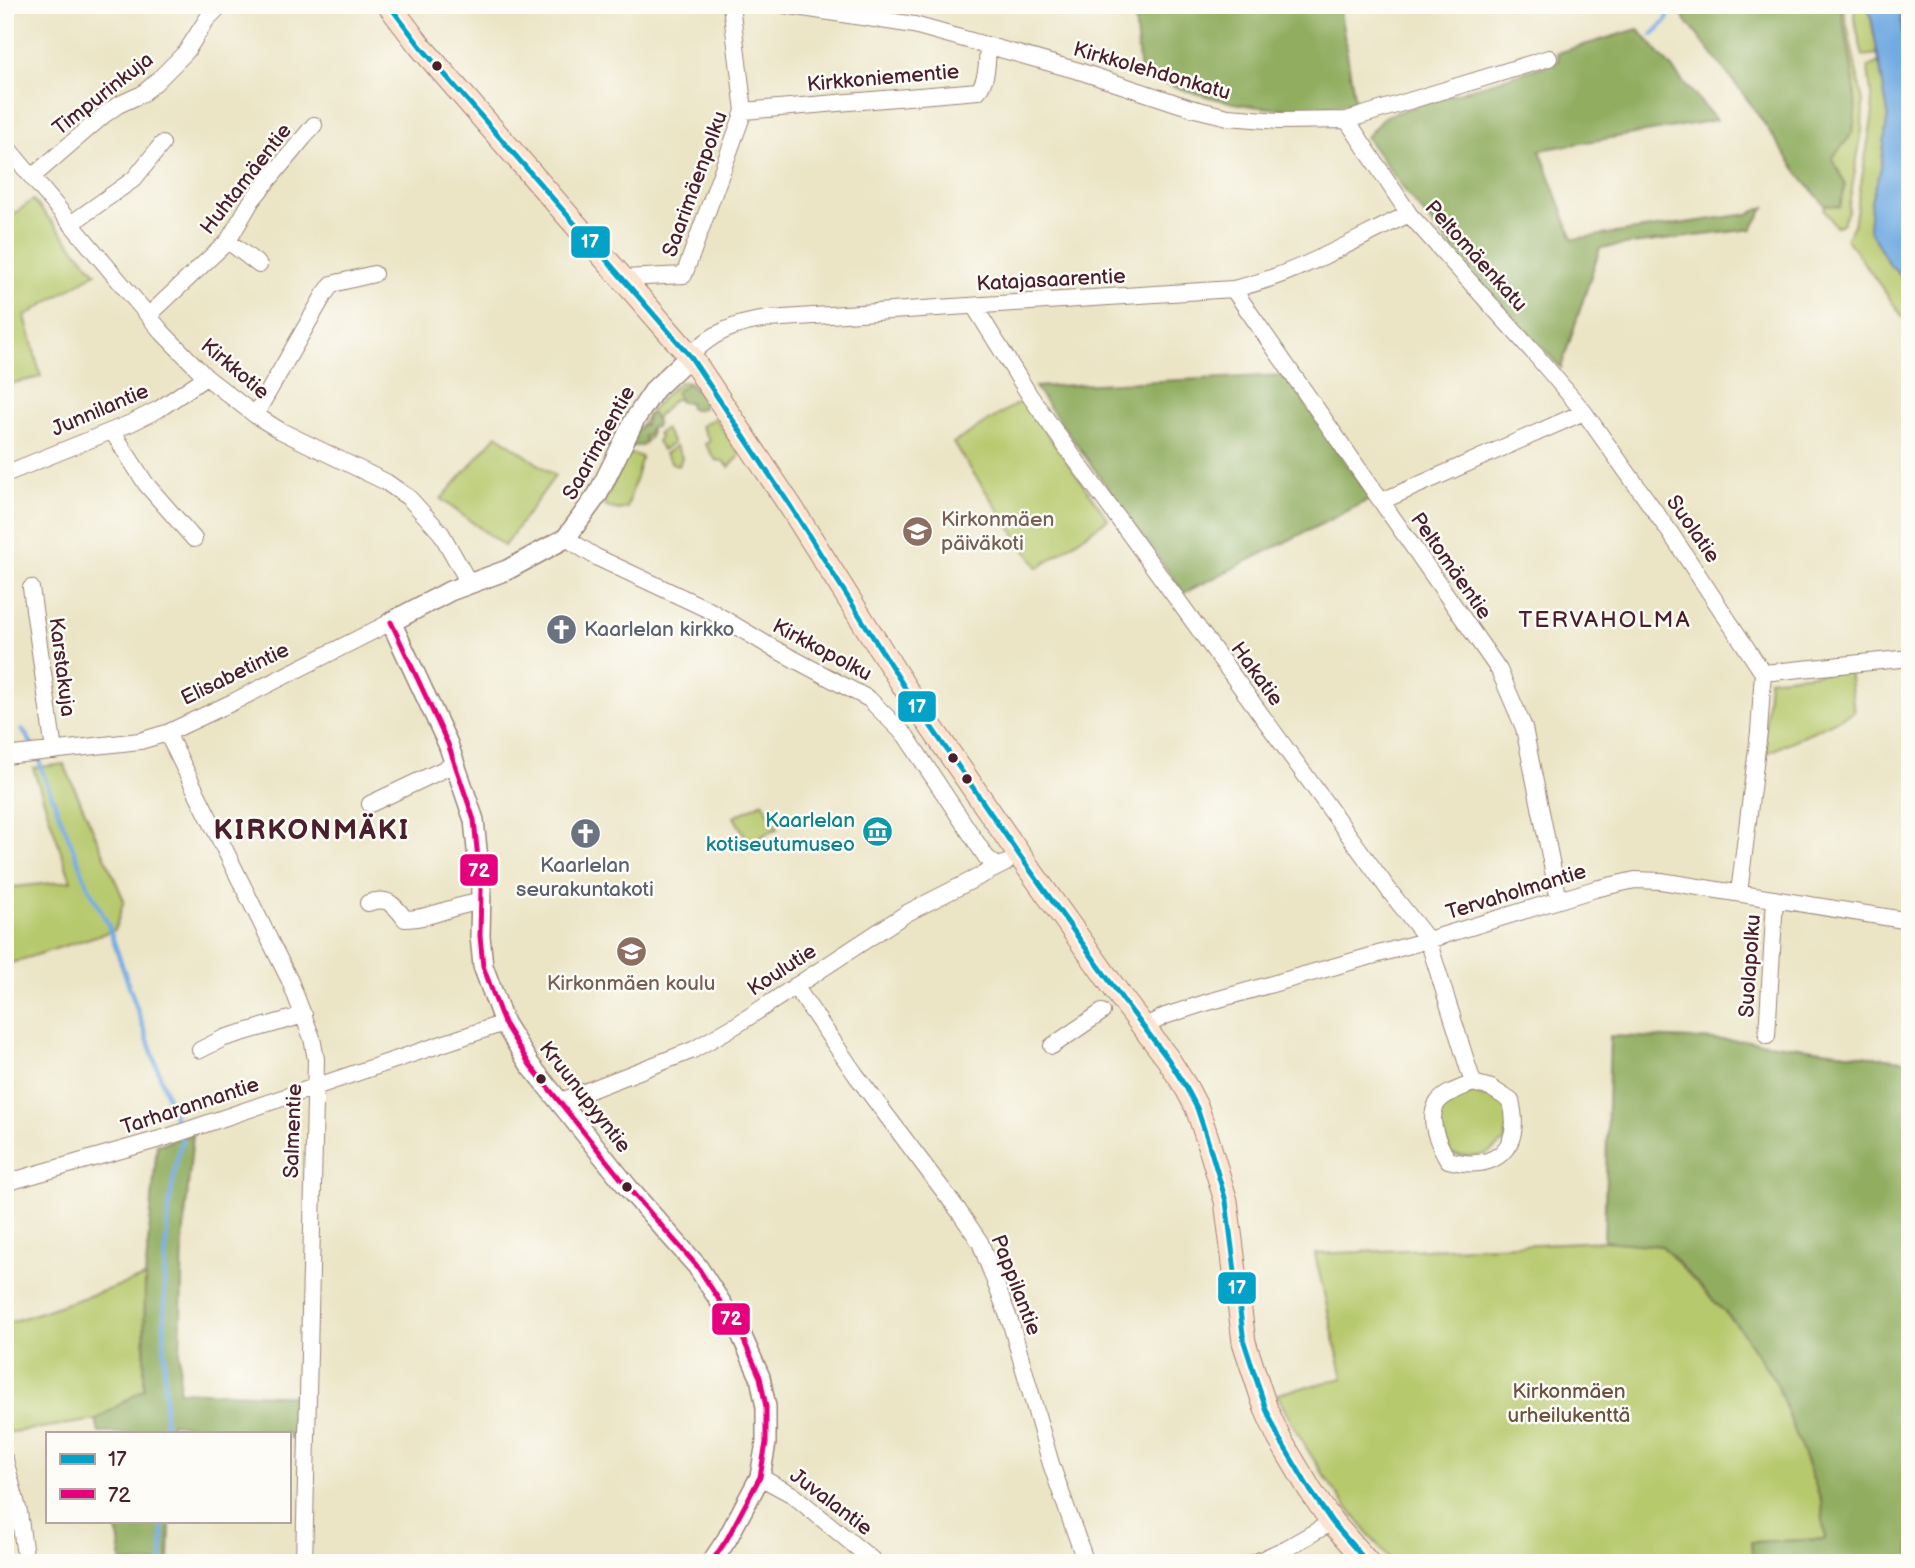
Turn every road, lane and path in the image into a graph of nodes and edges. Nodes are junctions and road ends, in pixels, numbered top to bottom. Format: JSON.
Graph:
{"nodes":[{"id":1,"x":221,"y":5,"type":"edge"},
{"id":2,"x":389,"y":5,"type":"edge"},
{"id":3,"x":731,"y":5,"type":"edge"},
{"id":4,"x":784,"y":5,"type":"edge"},
{"id":5,"x":988,"y":45,"type":"junction"},
{"id":6,"x":1549,"y":58,"type":"dead end"},
{"id":7,"x":744,"y":111,"type":"junction"},
{"id":8,"x":1347,"y":120,"type":"junction"},
{"id":9,"x":314,"y":125,"type":"dead end"},
{"id":10,"x":162,"y":144,"type":"dead end"},
{"id":11,"x":5,"y":145,"type":"edge"},
{"id":12,"x":32,"y":177,"type":"junction"},
{"id":13,"x":1409,"y":214,"type":"junction"},
{"id":14,"x":73,"y":226,"type":"junction"},
{"id":15,"x":228,"y":241,"type":"junction"},
{"id":16,"x":259,"y":265,"type":"dead end"},
{"id":17,"x":374,"y":274,"type":"dead end"},
{"id":18,"x":625,"y":278,"type":"junction"},
{"id":19,"x":1233,"y":289,"type":"junction"},
{"id":20,"x":974,"y":306,"type":"junction"},
{"id":21,"x":149,"y":315,"type":"junction"},
{"id":22,"x":690,"y":356,"type":"junction"},
{"id":23,"x":206,"y":377,"type":"junction"},
{"id":24,"x":1584,"y":412,"type":"junction"},
{"id":25,"x":255,"y":415,"type":"junction"},
{"id":26,"x":112,"y":431,"type":"junction"},
{"id":27,"x":5,"y":474,"type":"edge"},
{"id":28,"x":1381,"y":501,"type":"junction"},
{"id":29,"x":566,"y":538,"type":"junction"},
{"id":30,"x":194,"y":539,"type":"dead end"},
{"id":31,"x":470,"y":583,"type":"junction"},
{"id":32,"x":31,"y":588,"type":"dead end"},
{"id":33,"x":391,"y":622,"type":"junction"},
{"id":34,"x":1910,"y":658,"type":"edge"},
{"id":35,"x":1763,"y":673,"type":"junction"},
{"id":36,"x":167,"y":733,"type":"junction"},
{"id":37,"x":42,"y":752,"type":"junction"},
{"id":38,"x":5,"y":756,"type":"edge"},
{"id":39,"x":455,"y":764,"type":"junction"},
{"id":40,"x":370,"y":804,"type":"dead end"},
{"id":41,"x":1020,"y":856,"type":"junction"},
{"id":42,"x":999,"y":867,"type":"junction"},
{"id":43,"x":1739,"y":893,"type":"junction"},
{"id":44,"x":1775,"y":899,"type":"junction"},
{"id":45,"x":1559,"y":900,"type":"junction"},
{"id":46,"x":481,"y":902,"type":"junction"},
{"id":47,"x":368,"y":903,"type":"dead end"},
{"id":48,"x":1910,"y":921,"type":"edge"},
{"id":49,"x":1428,"y":940,"type":"junction"},
{"id":50,"x":795,"y":986,"type":"junction"},
{"id":51,"x":1102,"y":1012,"type":"dead end"},
{"id":52,"x":304,"y":1015,"type":"junction"},
{"id":53,"x":504,"y":1023,"type":"junction"},
{"id":54,"x":1144,"y":1027,"type":"junction"},
{"id":55,"x":1766,"y":1036,"type":"dead end"},
{"id":56,"x":1052,"y":1046,"type":"dead end"},
{"id":57,"x":200,"y":1050,"type":"dead end"},
{"id":58,"x":1472,"y":1083,"type":"junction"},
{"id":59,"x":316,"y":1088,"type":"junction"},
{"id":60,"x":559,"y":1102,"type":"junction"},
{"id":61,"x":5,"y":1183,"type":"edge"},
{"id":62,"x":5,"y":1460,"type":"edge"},
{"id":63,"x":760,"y":1477,"type":"junction"},
{"id":64,"x":1332,"y":1522,"type":"junction"},
{"id":65,"x":26,"y":1563,"type":"edge"},
{"id":66,"x":304,"y":1563,"type":"edge"},
{"id":67,"x":711,"y":1563,"type":"edge"},
{"id":68,"x":876,"y":1563,"type":"edge"},
{"id":69,"x":1086,"y":1563,"type":"edge"},
{"id":70,"x":1254,"y":1563,"type":"edge"},
{"id":71,"x":1368,"y":1563,"type":"edge"}],
"edges":[{"from":1,"to":12,"type":"street","name":"Timpurinkuja"},
{"from":2,"to":18,"type":"main road"},
{"from":3,"to":7,"type":"street","name":"Saarimäenpolku"},
{"from":4,"to":5,"type":"street","name":"Kirkkolehdonkatu"},
{"from":5,"to":7,"type":"street","name":"Kirkkoniementie"},
{"from":5,"to":8,"type":"street","name":"Kirkkolehdonkatu"},
{"from":6,"to":8,"type":"street","name":"Kirkkolehdonkatu"},
{"from":7,"to":18,"type":"street","name":"Saarimäenpolku"},
{"from":8,"to":13,"type":"street","name":"Peltomäenkatu"},
{"from":9,"to":15,"type":"street","name":"Huhtamäentie"},
{"from":10,"to":14,"type":"street"},
{"from":11,"to":12,"type":"street","name":"Kirkkotie"},
{"from":12,"to":14,"type":"street","name":"Kirkkotie"},
{"from":13,"to":19,"type":"street","name":"Katajasaarentie"},
{"from":13,"to":24,"type":"street","name":"Peltomäenkatu"},
{"from":14,"to":21,"type":"street","name":"Kirkkotie"},
{"from":15,"to":16,"type":"street"},
{"from":15,"to":21,"type":"street","name":"Huhtamäentie"},
{"from":17,"to":25,"type":"street"},
{"from":18,"to":22,"type":"main road"},
{"from":19,"to":20,"type":"street","name":"Katajasaarentie"},
{"from":19,"to":28,"type":"street","name":"Peltomäentie"},
{"from":20,"to":22,"type":"street","name":"Katajasaarentie"},
{"from":20,"to":49,"type":"street","name":"Hakatie"},
{"from":21,"to":23,"type":"street","name":"Kirkkotie"},
{"from":22,"to":29,"type":"street","name":"Saarimäentie"},
{"from":22,"to":41,"type":"main road"},
{"from":23,"to":25,"type":"street","name":"Kirkkotie"},
{"from":23,"to":26,"type":"street","name":"Junnilantie"},
{"from":24,"to":28,"type":"street"},
{"from":24,"to":35,"type":"street","name":"Suolatie"},
{"from":25,"to":31,"type":"street","name":"Kirkkotie"},
{"from":26,"to":27,"type":"street","name":"Junnilantie"},
{"from":26,"to":30,"type":"street"},
{"from":28,"to":45,"type":"street","name":"Peltomäentie"},
{"from":29,"to":31,"type":"street","name":"Saarimäentie"},
{"from":29,"to":42,"type":"street","name":"Kirkkopolku"},
{"from":31,"to":33,"type":"street","name":"Elisabetintie"},
{"from":32,"to":37,"type":"street","name":"Karstakuja"},
{"from":33,"to":36,"type":"street","name":"Elisabetintie"},
{"from":33,"to":39,"type":"street","name":"Kruunupyyntie"},
{"from":34,"to":35,"type":"street"},
{"from":35,"to":43,"type":"street"},
{"from":36,"to":37,"type":"street","name":"Elisabetintie"},
{"from":36,"to":52,"type":"street","name":"Salmentie"},
{"from":37,"to":38,"type":"street","name":"Elisabetintie"},
{"from":39,"to":40,"type":"street"},
{"from":39,"to":46,"type":"street","name":"Kruunupyyntie"},
{"from":41,"to":42,"type":"street","name":"Koulutie"},
{"from":41,"to":54,"type":"main road"},
{"from":42,"to":50,"type":"street","name":"Koulutie"},
{"from":43,"to":44,"type":"street","name":"Tervaholmantie"},
{"from":43,"to":45,"type":"street","name":"Tervaholmantie"},
{"from":44,"to":48,"type":"street","name":"Tervaholmantie"},
{"from":44,"to":55,"type":"street","name":"Suolapolku"},
{"from":45,"to":49,"type":"street","name":"Tervaholmantie"},
{"from":46,"to":47,"type":"street"},
{"from":46,"to":53,"type":"street","name":"Kruunupyyntie"},
{"from":49,"to":54,"type":"street","name":"Tervaholmantie"},
{"from":49,"to":58,"type":"street","name":"Hakatie"},
{"from":50,"to":60,"type":"street","name":"Koulutie"},
{"from":50,"to":69,"type":"street","name":"Pappilantie"},
{"from":51,"to":56,"type":"street"},
{"from":52,"to":57,"type":"street"},
{"from":52,"to":59,"type":"street","name":"Salmentie"},
{"from":53,"to":59,"type":"street","name":"Tarharannantie"},
{"from":53,"to":60,"type":"street","name":"Kruunupyyntie"},
{"from":54,"to":64,"type":"main road"},
{"from":58,"to":58,"type":"street"},
{"from":59,"to":61,"type":"street","name":"Tarharannantie"},
{"from":59,"to":66,"type":"street","name":"Salmentie"},
{"from":60,"to":63,"type":"street","name":"Kruunupyyntie"},
{"from":62,"to":65,"type":"street"},
{"from":63,"to":67,"type":"street","name":"Kruunupyyntie"},
{"from":63,"to":68,"type":"street","name":"Juvalantie"},
{"from":64,"to":70,"type":"street"},
{"from":64,"to":71,"type":"main road"}]}
